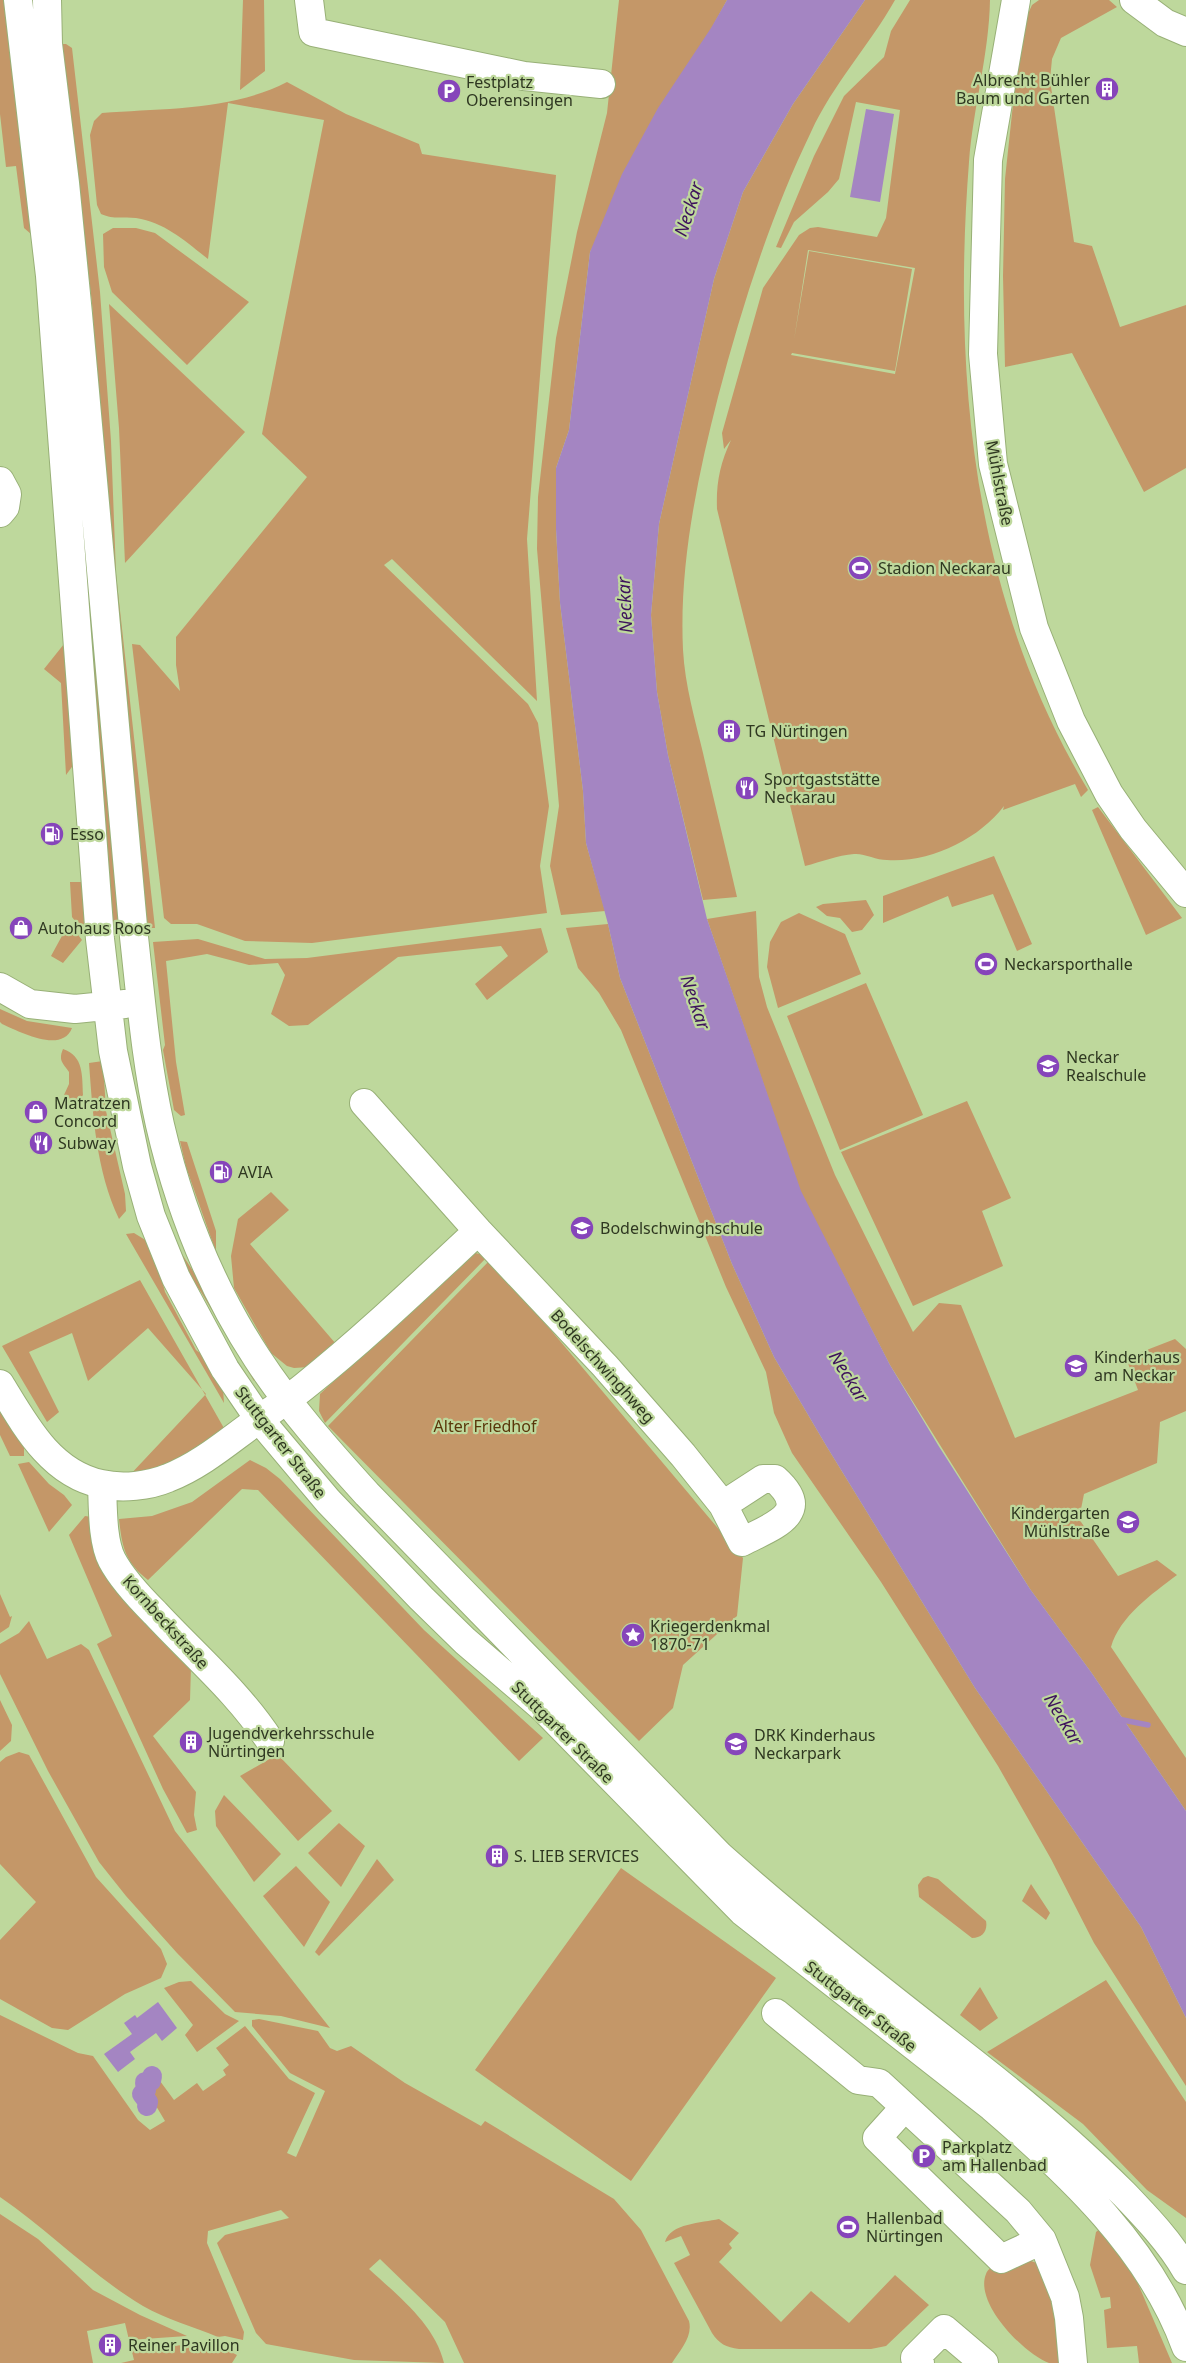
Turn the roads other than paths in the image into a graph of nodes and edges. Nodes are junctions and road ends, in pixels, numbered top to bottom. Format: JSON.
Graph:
{"nodes":[{"id":1,"x":18,"y":0,"type":"edge"},
{"id":2,"x":47,"y":0,"type":"edge"},
{"id":3,"x":309,"y":0,"type":"edge"},
{"id":4,"x":1016,"y":0,"type":"edge"},
{"id":5,"x":1134,"y":0,"type":"edge"},
{"id":6,"x":1186,"y":32,"type":"edge"},
{"id":7,"x":601,"y":84,"type":"dead end"},
{"id":8,"x":1186,"y":893,"type":"edge"},
{"id":9,"x":0,"y":987,"type":"edge"},
{"id":10,"x":141,"y":1002,"type":"junction"},
{"id":11,"x":107,"y":1006,"type":"junction"},
{"id":12,"x":364,"y":1103,"type":"dead end"},
{"id":13,"x":478,"y":1231,"type":"junction"},
{"id":14,"x":0,"y":1384,"type":"edge"},
{"id":15,"x":286,"y":1400,"type":"junction"},
{"id":16,"x":259,"y":1419,"type":"junction"},
{"id":17,"x":102,"y":1485,"type":"junction"},
{"id":18,"x":723,"y":1505,"type":"dead end"},
{"id":19,"x":270,"y":1741,"type":"dead end"},
{"id":20,"x":776,"y":2013,"type":"dead end"},
{"id":21,"x":904,"y":2108,"type":"junction"},
{"id":22,"x":1042,"y":2240,"type":"junction"},
{"id":23,"x":1186,"y":2270,"type":"edge"},
{"id":24,"x":1186,"y":2347,"type":"edge"},
{"id":25,"x":920,"y":2363,"type":"edge"},
{"id":26,"x":984,"y":2363,"type":"edge"},
{"id":27,"x":1073,"y":2363,"type":"edge"}],
"edges":[{"from":1,"to":11,"type":"main road","name":"Stuttgarter Straße"},
{"from":2,"to":10,"type":"main road","name":"Stuttgarter Straße"},
{"from":3,"to":7,"type":"main road"},
{"from":4,"to":8,"type":"main road","name":"Mühlstraße"},
{"from":5,"to":6,"type":"main road"},
{"from":9,"to":11,"type":"main road"},
{"from":10,"to":11,"type":"main road"},
{"from":10,"to":15,"type":"main road","name":"Stuttgarter Straße"},
{"from":11,"to":16,"type":"main road","name":"Stuttgarter Straße"},
{"from":12,"to":13,"type":"main road","name":"Bodelschwinghweg"},
{"from":13,"to":15,"type":"main road"},
{"from":13,"to":18,"type":"main road","name":"Bodelschwinghweg"},
{"from":14,"to":17,"type":"main road"},
{"from":15,"to":16,"type":"main road"},
{"from":15,"to":23,"type":"main road","name":"Stuttgarter Straße"},
{"from":16,"to":17,"type":"main road"},
{"from":16,"to":24,"type":"main road","name":"Stuttgarter Straße"},
{"from":17,"to":19,"type":"main road","name":"Kornbeckstraße"},
{"from":20,"to":21,"type":"main road"},
{"from":21,"to":22,"type":"main road"},
{"from":21,"to":22,"type":"main road"},
{"from":22,"to":27,"type":"main road"},
{"from":25,"to":26,"type":"main road"}]}
